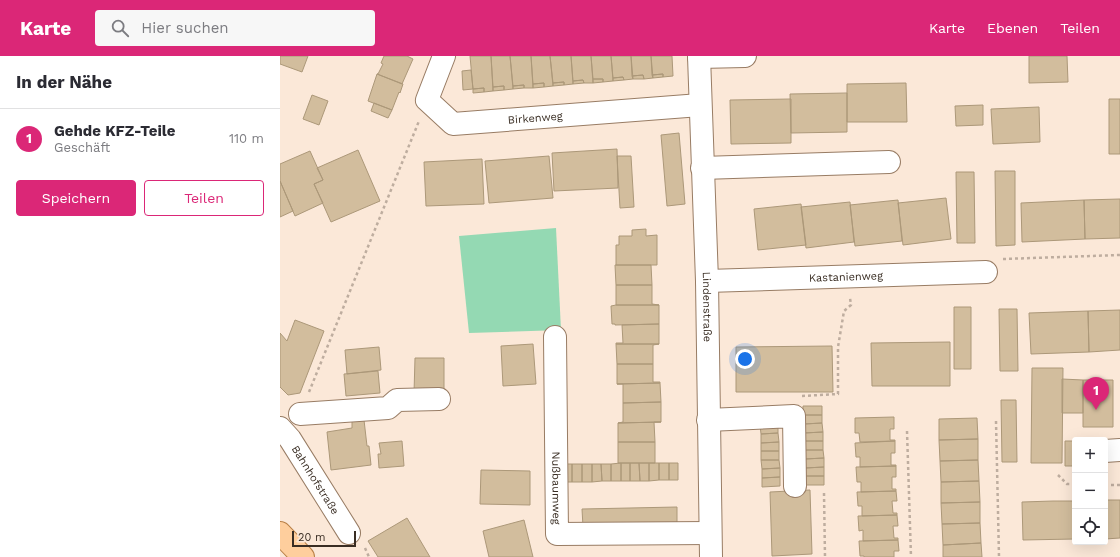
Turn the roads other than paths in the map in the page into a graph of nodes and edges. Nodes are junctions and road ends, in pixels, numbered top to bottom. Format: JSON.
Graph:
{"nodes":[{"id":1,"x":444,"y":56,"type":"edge"},
{"id":2,"x":745,"y":56,"type":"edge"},
{"id":3,"x":699,"y":57,"type":"edge"},
{"id":4,"x":700,"y":105,"type":"junction"},
{"id":5,"x":889,"y":162,"type":"dead end"},
{"id":6,"x":702,"y":168,"type":"junction"},
{"id":7,"x":993,"y":266,"type":"road end"},
{"id":8,"x":707,"y":281,"type":"junction"},
{"id":9,"x":554,"y":337,"type":"dead end"},
{"id":10,"x":439,"y":398,"type":"dead end"},
{"id":11,"x":300,"y":414,"type":"road end"},
{"id":12,"x":708,"y":420,"type":"junction"},
{"id":13,"x":280,"y":428,"type":"edge"},
{"id":14,"x":1120,"y":450,"type":"edge"},
{"id":15,"x":1108,"y":451,"type":"edge"},
{"id":16,"x":795,"y":486,"type":"dead end"},
{"id":17,"x":280,"y":533,"type":"edge"},
{"id":18,"x":349,"y":533,"type":"dead end"},
{"id":19,"x":710,"y":533,"type":"junction"},
{"id":20,"x":303,"y":557,"type":"edge"},
{"id":21,"x":710,"y":557,"type":"edge"}],
"edges":[{"from":1,"to":4,"type":"street","name":"Birkenweg"},
{"from":2,"to":3,"type":"street"},
{"from":3,"to":4,"type":"street","name":"Lindenstraße"},
{"from":4,"to":6,"type":"street","name":"Lindenstraße"},
{"from":5,"to":6,"type":"street"},
{"from":6,"to":8,"type":"street","name":"Lindenstraße"},
{"from":7,"to":8,"type":"street","name":"Kastanienweg"},
{"from":8,"to":12,"type":"street","name":"Lindenstraße"},
{"from":9,"to":19,"type":"street","name":"Nußbaumweg"},
{"from":10,"to":11,"type":"street"},
{"from":12,"to":16,"type":"street"},
{"from":12,"to":19,"type":"street","name":"Lindenstraße"},
{"from":13,"to":18,"type":"street","name":"Bahnhofstraße"},
{"from":14,"to":15,"type":"street"},
{"from":17,"to":20,"type":"main road"},
{"from":19,"to":21,"type":"street","name":"Lindenstraße"}]}
